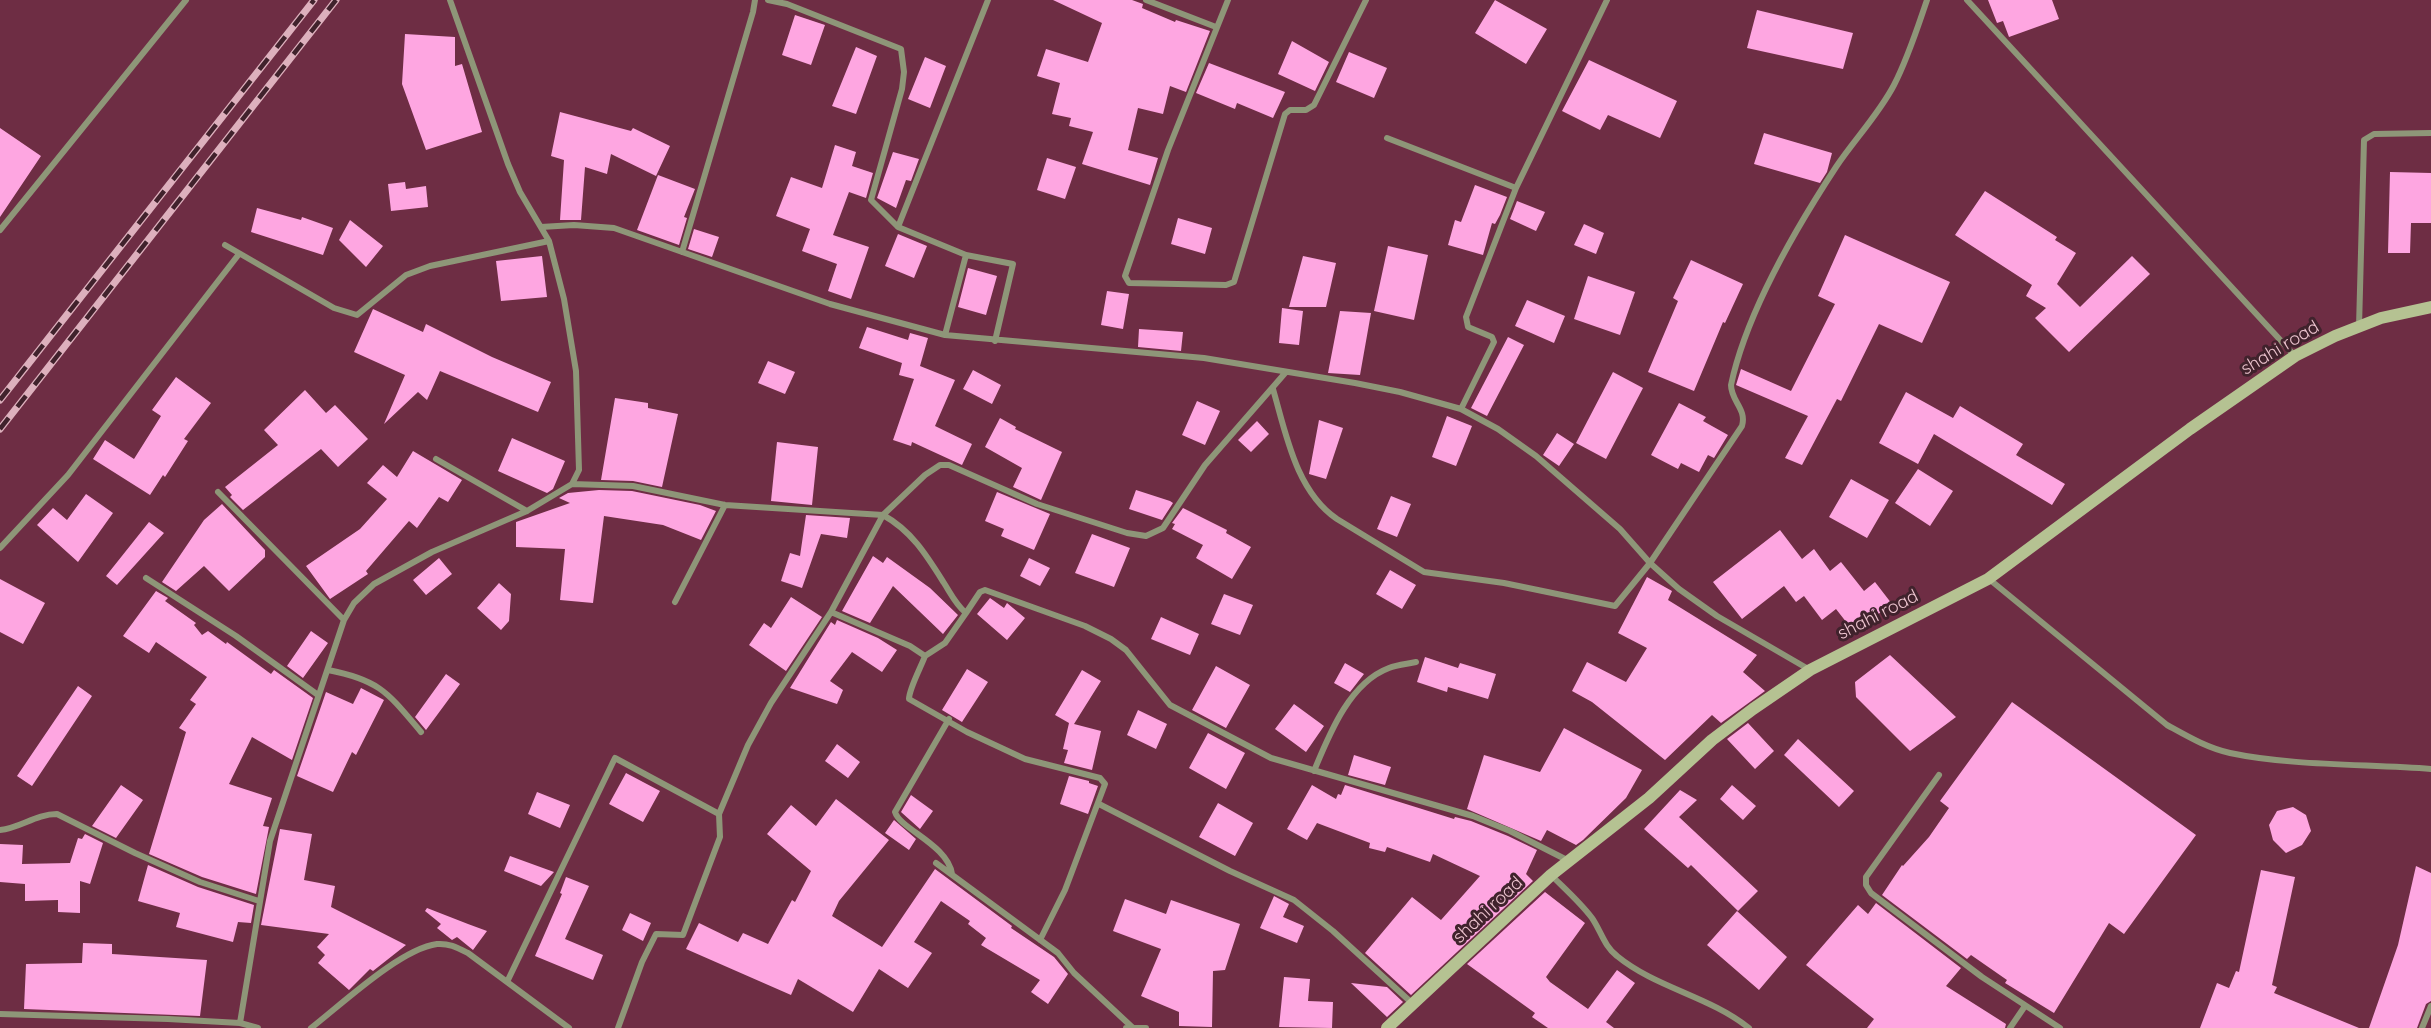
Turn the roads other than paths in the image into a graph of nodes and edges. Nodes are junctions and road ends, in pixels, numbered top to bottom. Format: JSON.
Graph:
{"nodes":[{"id":1,"x":186,"y":0,"type":"edge"},
{"id":2,"x":450,"y":0,"type":"edge"},
{"id":3,"x":755,"y":0,"type":"edge"},
{"id":4,"x":768,"y":0,"type":"edge"},
{"id":5,"x":988,"y":0,"type":"edge"},
{"id":6,"x":1146,"y":0,"type":"edge"},
{"id":7,"x":1228,"y":0,"type":"edge"},
{"id":8,"x":1366,"y":0,"type":"edge"},
{"id":9,"x":1607,"y":0,"type":"edge"},
{"id":10,"x":1927,"y":0,"type":"edge"},
{"id":11,"x":1967,"y":0,"type":"edge"},
{"id":12,"x":1216,"y":27,"type":"junction"},
{"id":13,"x":2431,"y":133,"type":"edge"},
{"id":14,"x":1388,"y":138,"type":"dead end"},
{"id":15,"x":1516,"y":188,"type":"junction"},
{"id":16,"x":541,"y":227,"type":"junction"},
{"id":17,"x":898,"y":227,"type":"junction"},
{"id":18,"x":0,"y":230,"type":"edge"},
{"id":19,"x":549,"y":241,"type":"junction"},
{"id":20,"x":225,"y":245,"type":"dead end"},
{"id":21,"x":682,"y":252,"type":"junction"},
{"id":22,"x":239,"y":254,"type":"junction"},
{"id":23,"x":966,"y":255,"type":"junction"},
{"id":24,"x":2431,"y":307,"type":"edge"},
{"id":25,"x":2358,"y":327,"type":"junction"},
{"id":26,"x":945,"y":335,"type":"junction"},
{"id":27,"x":995,"y":341,"type":"junction"},
{"id":28,"x":2295,"y":356,"type":"junction"},
{"id":29,"x":1286,"y":372,"type":"junction"},
{"id":30,"x":1273,"y":389,"type":"junction"},
{"id":31,"x":1461,"y":410,"type":"junction"},
{"id":32,"x":436,"y":459,"type":"dead end"},
{"id":33,"x":572,"y":484,"type":"junction"},
{"id":34,"x":218,"y":492,"type":"dead end"},
{"id":35,"x":725,"y":505,"type":"junction"},
{"id":36,"x":527,"y":512,"type":"junction"},
{"id":37,"x":883,"y":515,"type":"junction"},
{"id":38,"x":0,"y":549,"type":"edge"},
{"id":39,"x":1650,"y":563,"type":"junction"},
{"id":40,"x":146,"y":578,"type":"dead end"},
{"id":41,"x":1988,"y":579,"type":"junction"},
{"id":42,"x":675,"y":602,"type":"dead end"},
{"id":43,"x":831,"y":612,"type":"junction"},
{"id":44,"x":966,"y":613,"type":"junction"},
{"id":45,"x":344,"y":620,"type":"junction"},
{"id":46,"x":925,"y":656,"type":"junction"},
{"id":47,"x":1416,"y":662,"type":"dead end"},
{"id":48,"x":328,"y":670,"type":"junction"},
{"id":49,"x":1810,"y":670,"type":"junction"},
{"id":50,"x":318,"y":695,"type":"junction"},
{"id":51,"x":949,"y":719,"type":"junction"},
{"id":52,"x":421,"y":732,"type":"dead end"},
{"id":53,"x":2431,"y":769,"type":"edge"},
{"id":54,"x":1314,"y":771,"type":"junction"},
{"id":55,"x":1939,"y":775,"type":"dead end"},
{"id":56,"x":1099,"y":804,"type":"junction"},
{"id":57,"x":719,"y":814,"type":"junction"},
{"id":58,"x":0,"y":830,"type":"edge"},
{"id":59,"x":1569,"y":861,"type":"junction"},
{"id":60,"x":936,"y":863,"type":"dead end"},
{"id":61,"x":952,"y":874,"type":"junction"},
{"id":62,"x":1551,"y":875,"type":"junction"},
{"id":63,"x":259,"y":901,"type":"junction"},
{"id":64,"x":1040,"y":940,"type":"junction"},
{"id":65,"x":507,"y":982,"type":"junction"},
{"id":66,"x":1414,"y":1004,"type":"junction"},
{"id":67,"x":2025,"y":1006,"type":"junction"},
{"id":68,"x":2431,"y":1006,"type":"edge"},
{"id":69,"x":0,"y":1014,"type":"edge"},
{"id":70,"x":240,"y":1023,"type":"junction"},
{"id":71,"x":1129,"y":1027,"type":"edge"},
{"id":72,"x":258,"y":1028,"type":"edge"},
{"id":73,"x":311,"y":1028,"type":"edge"},
{"id":74,"x":569,"y":1028,"type":"edge"},
{"id":75,"x":618,"y":1028,"type":"edge"},
{"id":76,"x":1146,"y":1028,"type":"edge"},
{"id":77,"x":1387,"y":1028,"type":"edge"},
{"id":78,"x":1749,"y":1028,"type":"edge"},
{"id":79,"x":2010,"y":1028,"type":"edge"},
{"id":80,"x":2060,"y":1028,"type":"edge"},
{"id":81,"x":2422,"y":1028,"type":"edge"}],
"edges":[{"from":1,"to":18,"type":"street"},
{"from":2,"to":16,"type":"street"},
{"from":3,"to":21,"type":"street"},
{"from":4,"to":17,"type":"street"},
{"from":5,"to":17,"type":"street"},
{"from":6,"to":12,"type":"street"},
{"from":7,"to":12,"type":"street"},
{"from":8,"to":12,"type":"street"},
{"from":9,"to":15,"type":"street"},
{"from":10,"to":39,"type":"street"},
{"from":11,"to":28,"type":"street"},
{"from":13,"to":25,"type":"street"},
{"from":14,"to":15,"type":"street"},
{"from":15,"to":31,"type":"street"},
{"from":16,"to":19,"type":"street"},
{"from":16,"to":21,"type":"street"},
{"from":17,"to":23,"type":"street"},
{"from":19,"to":22,"type":"street"},
{"from":19,"to":33,"type":"street"},
{"from":20,"to":22,"type":"street"},
{"from":21,"to":26,"type":"street"},
{"from":22,"to":38,"type":"street"},
{"from":23,"to":26,"type":"street"},
{"from":23,"to":27,"type":"street"},
{"from":24,"to":25,"type":"street","name":"shahi road"},
{"from":25,"to":28,"type":"street","name":"shahi road"},
{"from":26,"to":27,"type":"street"},
{"from":27,"to":29,"type":"street"},
{"from":28,"to":41,"type":"street","name":"shahi road"},
{"from":29,"to":30,"type":"street"},
{"from":29,"to":31,"type":"street"},
{"from":30,"to":37,"type":"street"},
{"from":30,"to":39,"type":"street"},
{"from":31,"to":39,"type":"street"},
{"from":32,"to":36,"type":"street"},
{"from":33,"to":35,"type":"street"},
{"from":33,"to":36,"type":"street"},
{"from":34,"to":45,"type":"street"},
{"from":35,"to":37,"type":"street"},
{"from":35,"to":42,"type":"street"},
{"from":36,"to":45,"type":"street"},
{"from":37,"to":43,"type":"street"},
{"from":37,"to":44,"type":"street"},
{"from":39,"to":49,"type":"street"},
{"from":40,"to":50,"type":"street"},
{"from":41,"to":49,"type":"street","name":"shahi road"},
{"from":41,"to":53,"type":"street"},
{"from":43,"to":46,"type":"street"},
{"from":43,"to":57,"type":"street"},
{"from":44,"to":46,"type":"street"},
{"from":44,"to":54,"type":"street"},
{"from":45,"to":48,"type":"street"},
{"from":46,"to":51,"type":"street"},
{"from":47,"to":54,"type":"street"},
{"from":48,"to":50,"type":"street"},
{"from":48,"to":52,"type":"street"},
{"from":49,"to":59,"type":"street","name":"shahi road"},
{"from":50,"to":63,"type":"street"},
{"from":51,"to":56,"type":"street"},
{"from":51,"to":61,"type":"street"},
{"from":54,"to":59,"type":"street"},
{"from":55,"to":67,"type":"street"},
{"from":56,"to":64,"type":"street"},
{"from":56,"to":66,"type":"street"},
{"from":57,"to":65,"type":"street"},
{"from":57,"to":75,"type":"street"},
{"from":58,"to":63,"type":"street"},
{"from":59,"to":62,"type":"street","name":"shahi road"},
{"from":60,"to":61,"type":"street"},
{"from":61,"to":64,"type":"street"},
{"from":62,"to":66,"type":"street","name":"shahi road"},
{"from":62,"to":78,"type":"street"},
{"from":63,"to":70,"type":"street"},
{"from":64,"to":71,"type":"street"},
{"from":65,"to":73,"type":"street"},
{"from":65,"to":74,"type":"street"},
{"from":66,"to":77,"type":"street","name":"shahi road"},
{"from":67,"to":79,"type":"street"},
{"from":67,"to":80,"type":"street"},
{"from":68,"to":81,"type":"street"},
{"from":69,"to":70,"type":"street"},
{"from":70,"to":72,"type":"street"},
{"from":71,"to":76,"type":"street"}]}
